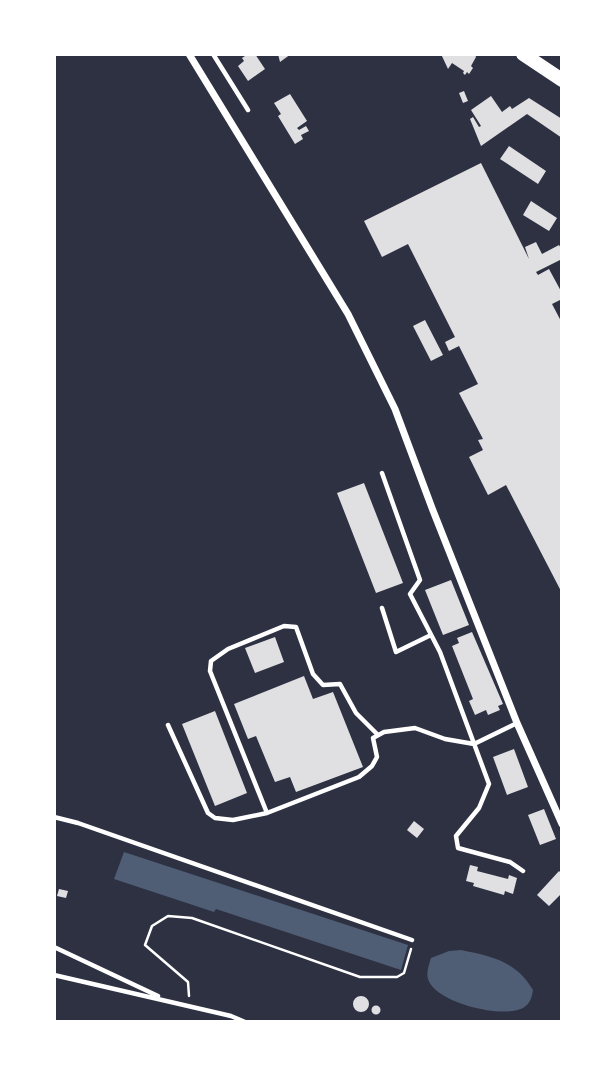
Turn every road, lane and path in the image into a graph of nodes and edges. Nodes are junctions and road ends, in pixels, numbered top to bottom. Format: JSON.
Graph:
{"nodes":[{"id":1,"x":188,"y":54,"type":"edge"},
{"id":2,"x":213,"y":54,"type":"edge"},
{"id":3,"x":523,"y":54,"type":"edge"},
{"id":4,"x":562,"y":80,"type":"edge"},
{"id":5,"x":248,"y":110,"type":"dead end"},
{"id":6,"x":382,"y":473,"type":"dead end"},
{"id":7,"x":382,"y":608,"type":"dead end"},
{"id":8,"x":431,"y":635,"type":"junction"},
{"id":9,"x":517,"y":723,"type":"junction"},
{"id":10,"x":168,"y":725,"type":"dead end"},
{"id":11,"x":378,"y":735,"type":"junction"},
{"id":12,"x":474,"y":744,"type":"junction"},
{"id":13,"x":267,"y":813,"type":"junction"},
{"id":14,"x":54,"y":817,"type":"edge"},
{"id":15,"x":562,"y":824,"type":"edge"},
{"id":16,"x":523,"y":871,"type":"dead end"},
{"id":17,"x":412,"y":940,"type":"joint"},
{"id":18,"x":54,"y":947,"type":"edge"},
{"id":19,"x":54,"y":975,"type":"edge"},
{"id":20,"x":168,"y":1001,"type":"junction"},
{"id":21,"x":189,"y":1006,"type":"junction"},
{"id":22,"x":245,"y":1022,"type":"edge"}],
"edges":[{"from":1,"to":9,"type":"street"},
{"from":2,"to":5,"type":"lane"},
{"from":3,"to":4,"type":"main road"},
{"from":6,"to":8,"type":"lane"},
{"from":7,"to":8,"type":"lane"},
{"from":8,"to":12,"type":"lane"},
{"from":9,"to":12,"type":"lane"},
{"from":9,"to":15,"type":"street"},
{"from":10,"to":13,"type":"lane"},
{"from":11,"to":12,"type":"lane"},
{"from":11,"to":13,"type":"lane"},
{"from":11,"to":13,"type":"lane"},
{"from":12,"to":16,"type":"lane"},
{"from":14,"to":17,"type":"lane"},
{"from":17,"to":21,"type":"path"},
{"from":18,"to":20,"type":"lane"},
{"from":19,"to":20,"type":"lane"},
{"from":20,"to":21,"type":"lane"},
{"from":21,"to":22,"type":"lane"}]}
